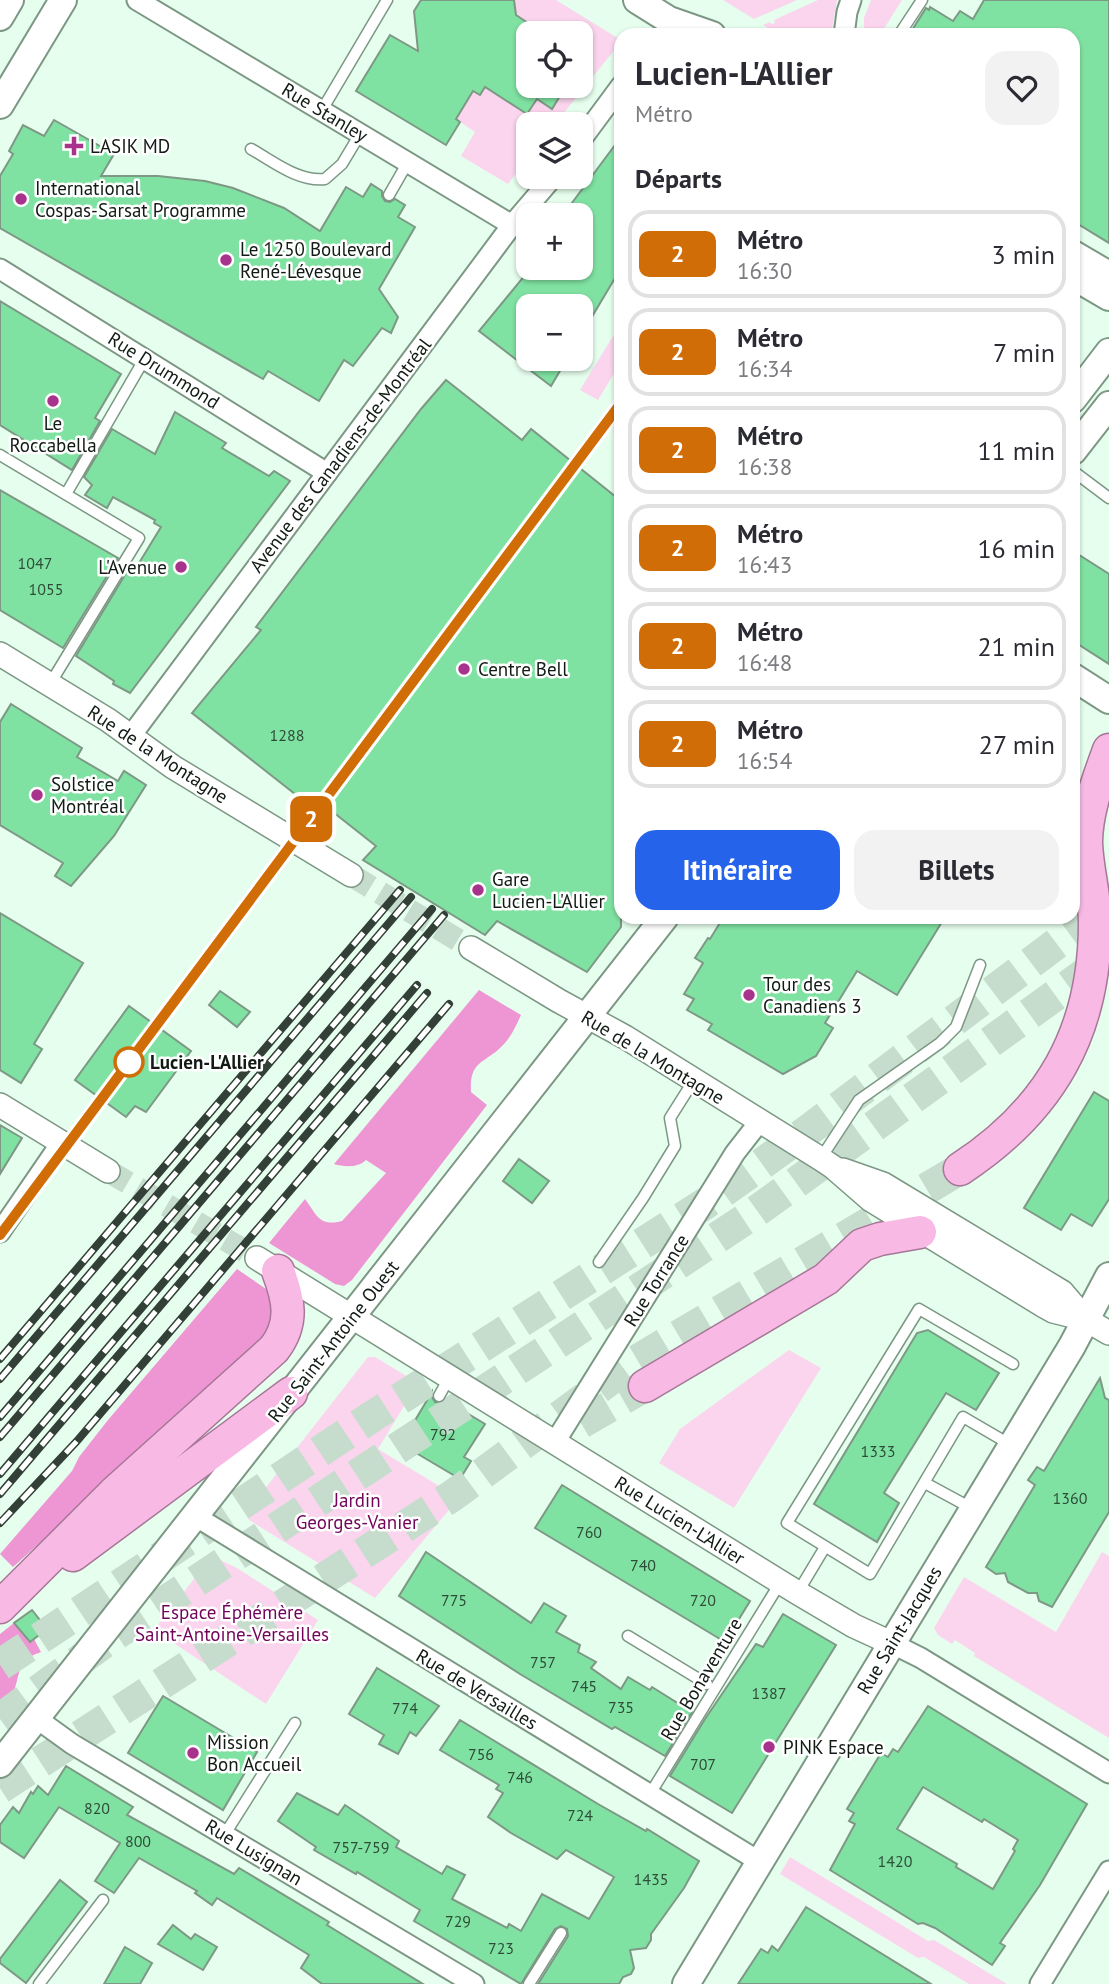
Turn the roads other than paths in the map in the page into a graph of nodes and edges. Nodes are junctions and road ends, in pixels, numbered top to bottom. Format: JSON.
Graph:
{"nodes":[{"id":1,"x":10,"y":0,"type":"edge"},
{"id":2,"x":62,"y":0,"type":"edge"},
{"id":3,"x":136,"y":0,"type":"edge"},
{"id":4,"x":387,"y":0,"type":"edge"},
{"id":5,"x":637,"y":0,"type":"edge"},
{"id":6,"x":851,"y":0,"type":"edge"},
{"id":7,"x":922,"y":0,"type":"edge"},
{"id":8,"x":0,"y":17,"type":"edge"},
{"id":9,"x":668,"y":28,"type":"edge"},
{"id":10,"x":845,"y":28,"type":"edge"},
{"id":11,"x":904,"y":28,"type":"edge"},
{"id":12,"x":614,"y":95,"type":"edge"},
{"id":13,"x":0,"y":105,"type":"edge"},
{"id":14,"x":322,"y":110,"type":"junction"},
{"id":15,"x":593,"y":124,"type":"edge"},
{"id":16,"x":360,"y":134,"type":"junction"},
{"id":17,"x":251,"y":149,"type":"dead end"},
{"id":18,"x":408,"y":162,"type":"junction"},
{"id":19,"x":543,"y":189,"type":"edge"},
{"id":20,"x":389,"y":195,"type":"dead end"},
{"id":21,"x":512,"y":226,"type":"junction"},
{"id":22,"x":1080,"y":258,"type":"edge"},
{"id":23,"x":0,"y":269,"type":"edge"},
{"id":24,"x":1109,"y":275,"type":"edge"},
{"id":25,"x":1080,"y":280,"type":"edge"},
{"id":26,"x":1109,"y":298,"type":"edge"},
{"id":27,"x":1109,"y":352,"type":"edge"},
{"id":28,"x":145,"y":358,"type":"junction"},
{"id":29,"x":1080,"y":390,"type":"edge"},
{"id":30,"x":1109,"y":405,"type":"edge"},
{"id":31,"x":1080,"y":442,"type":"edge"},
{"id":32,"x":0,"y":455,"type":"edge"},
{"id":33,"x":327,"y":473,"type":"junction"},
{"id":34,"x":1080,"y":476,"type":"edge"},
{"id":35,"x":66,"y":494,"type":"junction"},
{"id":36,"x":1109,"y":498,"type":"edge"},
{"id":37,"x":0,"y":654,"type":"edge"},
{"id":38,"x":1080,"y":681,"type":"edge"},
{"id":39,"x":50,"y":684,"type":"junction"},
{"id":40,"x":1109,"y":700,"type":"edge"},
{"id":41,"x":130,"y":737,"type":"junction"},
{"id":42,"x":1109,"y":750,"type":"edge"},
{"id":43,"x":1109,"y":833,"type":"edge"},
{"id":44,"x":351,"y":875,"type":"tunnel mouth"},
{"id":45,"x":1095,"y":910,"type":"junction"},
{"id":46,"x":659,"y":924,"type":"edge"},
{"id":47,"x":471,"y":948,"type":"tunnel mouth"},
{"id":48,"x":981,"y":965,"type":"dead end"},
{"id":49,"x":587,"y":1017,"type":"junction"},
{"id":50,"x":694,"y":1080,"type":"junction"},
{"id":51,"x":0,"y":1105,"type":"edge"},
{"id":52,"x":760,"y":1121,"type":"junction"},
{"id":53,"x":61,"y":1143,"type":"junction"},
{"id":54,"x":827,"y":1163,"type":"junction"},
{"id":55,"x":960,"y":1169,"type":"tunnel mouth"},
{"id":56,"x":108,"y":1171,"type":"tunnel mouth"},
{"id":57,"x":920,"y":1231,"type":"junction"},
{"id":58,"x":0,"y":1232,"type":"edge"},
{"id":59,"x":598,"y":1262,"type":"dead end"},
{"id":60,"x":267,"y":1265,"type":"joint"},
{"id":61,"x":1109,"y":1276,"type":"edge"},
{"id":62,"x":352,"y":1317,"type":"junction"},
{"id":63,"x":1086,"y":1319,"type":"junction"},
{"id":64,"x":1109,"y":1333,"type":"edge"},
{"id":65,"x":1013,"y":1364,"type":"dead end"},
{"id":66,"x":645,"y":1386,"type":"tunnel mouth"},
{"id":67,"x":291,"y":1393,"type":"junction"},
{"id":68,"x":555,"y":1442,"type":"junction"},
{"id":69,"x":1011,"y":1446,"type":"junction"},
{"id":70,"x":925,"y":1482,"type":"junction"},
{"id":71,"x":973,"y":1509,"type":"junction"},
{"id":72,"x":195,"y":1516,"type":"junction"},
{"id":73,"x":825,"y":1547,"type":"junction"},
{"id":74,"x":789,"y":1587,"type":"junction"},
{"id":75,"x":2,"y":1605,"type":"edge"},
{"id":76,"x":628,"y":1636,"type":"dead end"},
{"id":77,"x":891,"y":1643,"type":"junction"},
{"id":78,"x":707,"y":1684,"type":"dead end"},
{"id":79,"x":36,"y":1718,"type":"junction"},
{"id":80,"x":295,"y":1723,"type":"dead end"},
{"id":81,"x":0,"y":1764,"type":"edge"},
{"id":82,"x":1109,"y":1773,"type":"edge"},
{"id":83,"x":650,"y":1794,"type":"junction"},
{"id":84,"x":225,"y":1834,"type":"junction"},
{"id":85,"x":760,"y":1862,"type":"junction"},
{"id":86,"x":1109,"y":1871,"type":"edge"},
{"id":87,"x":103,"y":1900,"type":"dead end"},
{"id":88,"x":561,"y":1933,"type":"dead end"},
{"id":89,"x":39,"y":1984,"type":"edge"},
{"id":90,"x":474,"y":1984,"type":"edge"},
{"id":91,"x":529,"y":1984,"type":"edge"},
{"id":92,"x":686,"y":1984,"type":"edge"},
{"id":93,"x":1040,"y":1984,"type":"edge"}],
"edges":[{"from":1,"to":8,"type":"main road"},
{"from":2,"to":13,"type":"main road"},
{"from":3,"to":14,"type":"street","name":"Rue Stanley"},
{"from":4,"to":14,"type":"lane"},
{"from":5,"to":9,"type":"main road"},
{"from":6,"to":10,"type":"street"},
{"from":7,"to":11,"type":"lane"},
{"from":12,"to":15,"type":"street"},
{"from":14,"to":16,"type":"street","name":"Rue Stanley"},
{"from":16,"to":17,"type":"lane"},
{"from":16,"to":18,"type":"street","name":"Rue Stanley"},
{"from":18,"to":20,"type":"lane"},
{"from":18,"to":21,"type":"street","name":"Rue Stanley"},
{"from":19,"to":21,"type":"street","name":"Avenue des Canadiens-de-Montréal"},
{"from":21,"to":33,"type":"street","name":"Avenue des Canadiens-de-Montréal"},
{"from":22,"to":24,"type":"main road"},
{"from":23,"to":28,"type":"street","name":"Rue Drummond"},
{"from":25,"to":26,"type":"main road"},
{"from":27,"to":29,"type":"main road"},
{"from":28,"to":33,"type":"street","name":"Rue Drummond"},
{"from":28,"to":35,"type":"lane"},
{"from":30,"to":31,"type":"main road"},
{"from":32,"to":35,"type":"lane"},
{"from":33,"to":41,"type":"street","name":"Avenue des Canadiens-de-Montréal"},
{"from":34,"to":36,"type":"lane"},
{"from":35,"to":39,"type":"lane"},
{"from":37,"to":39,"type":"street","name":"Rue de la Montagne"},
{"from":38,"to":40,"type":"main road"},
{"from":39,"to":41,"type":"street","name":"Rue de la Montagne"},
{"from":41,"to":44,"type":"street","name":"Rue de la Montagne"},
{"from":42,"to":45,"type":"highway"},
{"from":43,"to":45,"type":"highway"},
{"from":45,"to":55,"type":"highway"},
{"from":46,"to":49,"type":"main road","name":"Rue Saint-Antoine Ouest"},
{"from":47,"to":49,"type":"street","name":"Rue de la Montagne"},
{"from":48,"to":54,"type":"lane"},
{"from":49,"to":50,"type":"street","name":"Rue de la Montagne"},
{"from":49,"to":62,"type":"main road","name":"Rue Saint-Antoine Ouest"},
{"from":50,"to":52,"type":"street","name":"Rue de la Montagne"},
{"from":50,"to":59,"type":"lane"},
{"from":51,"to":53,"type":"street"},
{"from":52,"to":54,"type":"street","name":"Rue de la Montagne"},
{"from":52,"to":68,"type":"street","name":"Rue Torrance"},
{"from":53,"to":56,"type":"street"},
{"from":53,"to":58,"type":"street"},
{"from":54,"to":57,"type":"street","name":"Rue de la Montagne"},
{"from":54,"to":63,"type":"street","name":"Rue de la Montagne"},
{"from":57,"to":63,"type":"street","name":"Rue de la Montagne"},
{"from":57,"to":66,"type":"highway"},
{"from":60,"to":62,"type":"street","name":"Rue Lucien-L'Allier"},
{"from":60,"to":75,"type":"highway"},
{"from":61,"to":63,"type":"main road","name":"Rue Saint-Jacques"},
{"from":62,"to":67,"type":"main road","name":"Rue Saint-Antoine Ouest"},
{"from":62,"to":68,"type":"street","name":"Rue Lucien-L'Allier"},
{"from":63,"to":64,"type":"street","name":"Rue de la Montagne"},
{"from":63,"to":69,"type":"main road","name":"Rue Saint-Jacques"},
{"from":65,"to":73,"type":"lane"},
{"from":67,"to":72,"type":"main road","name":"Rue Saint-Antoine Ouest"},
{"from":67,"to":75,"type":"highway"},
{"from":68,"to":74,"type":"street","name":"Rue Lucien-L'Allier"},
{"from":69,"to":70,"type":"lane"},
{"from":69,"to":71,"type":"main road","name":"Rue Saint-Jacques"},
{"from":70,"to":71,"type":"lane"},
{"from":70,"to":73,"type":"lane"},
{"from":71,"to":77,"type":"main road","name":"Rue Saint-Jacques"},
{"from":72,"to":79,"type":"main road","name":"Rue Saint-Antoine Ouest"},
{"from":72,"to":83,"type":"street","name":"Rue de Versailles"},
{"from":73,"to":74,"type":"lane","name":"Rue Bonaventure"},
{"from":74,"to":77,"type":"street","name":"Rue Lucien-L'Allier"},
{"from":74,"to":83,"type":"lane","name":"Rue Bonaventure"},
{"from":76,"to":78,"type":"lane"},
{"from":77,"to":82,"type":"street","name":"Rue Lucien-L'Allier"},
{"from":77,"to":85,"type":"main road","name":"Rue Saint-Jacques"},
{"from":79,"to":81,"type":"main road","name":"Rue Saint-Antoine Ouest"},
{"from":79,"to":84,"type":"street","name":"Rue Lusignan"},
{"from":80,"to":84,"type":"lane"},
{"from":83,"to":85,"type":"street","name":"Rue de Versailles"},
{"from":84,"to":90,"type":"street","name":"Rue Lusignan"},
{"from":85,"to":92,"type":"main road","name":"Rue Saint-Jacques"},
{"from":86,"to":93,"type":"street"},
{"from":87,"to":89,"type":"lane"},
{"from":88,"to":91,"type":"lane"}]}
